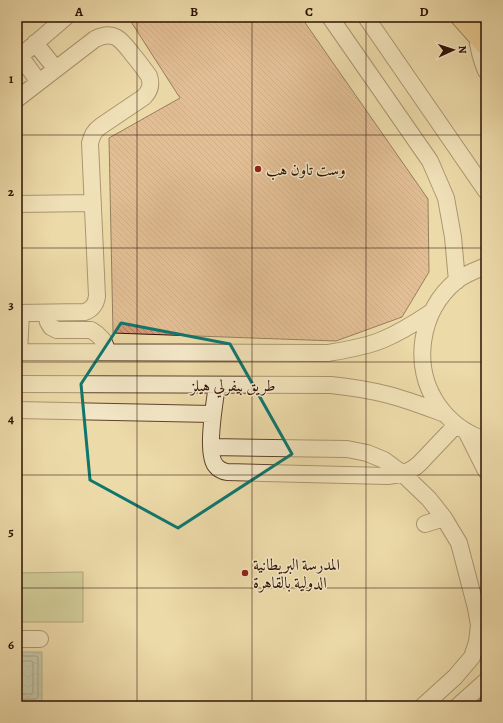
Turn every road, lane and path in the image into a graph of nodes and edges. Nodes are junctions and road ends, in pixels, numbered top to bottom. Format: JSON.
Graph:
{"nodes":[{"id":1,"x":66,"y":17,"type":"edge"},
{"id":2,"x":330,"y":17,"type":"edge"},
{"id":3,"x":366,"y":17,"type":"edge"},
{"id":4,"x":461,"y":17,"type":"edge"},
{"id":5,"x":481,"y":40,"type":"edge"},
{"id":6,"x":35,"y":43,"type":"junction"},
{"id":7,"x":18,"y":57,"type":"edge"},
{"id":8,"x":56,"y":69,"type":"junction"},
{"id":9,"x":486,"y":71,"type":"edge"},
{"id":10,"x":39,"y":82,"type":"junction"},
{"id":11,"x":17,"y":99,"type":"edge"},
{"id":12,"x":486,"y":191,"type":"edge"},
{"id":13,"x":93,"y":203,"type":"junction"},
{"id":14,"x":17,"y":204,"type":"edge"},
{"id":15,"x":486,"y":266,"type":"edge"},
{"id":16,"x":457,"y":281,"type":"junction"},
{"id":17,"x":19,"y":313,"type":"edge"},
{"id":18,"x":46,"y":313,"type":"junction"},
{"id":19,"x":430,"y":314,"type":"junction"},
{"id":20,"x":18,"y":352,"type":"edge"},
{"id":21,"x":108,"y":352,"type":"junction"},
{"id":22,"x":17,"y":384,"type":"edge"},
{"id":23,"x":217,"y":385,"type":"junction"},
{"id":24,"x":17,"y":410,"type":"edge"},
{"id":25,"x":212,"y":414,"type":"junction"},
{"id":26,"x":456,"y":424,"type":"junction"},
{"id":27,"x":486,"y":440,"type":"edge"},
{"id":28,"x":211,"y":447,"type":"junction"},
{"id":29,"x":486,"y":471,"type":"edge"},
{"id":30,"x":403,"y":474,"type":"junction"},
{"id":31,"x":444,"y":518,"type":"junction"},
{"id":32,"x":425,"y":524,"type":"dead end"},
{"id":33,"x":17,"y":639,"type":"edge"},
{"id":34,"x":40,"y":640,"type":"dead end"},
{"id":35,"x":486,"y":681,"type":"edge"},
{"id":36,"x":426,"y":705,"type":"edge"},
{"id":37,"x":458,"y":706,"type":"edge"}],
"edges":[{"from":1,"to":6,"type":"street"},
{"from":2,"to":16,"type":"street"},
{"from":3,"to":12,"type":"street"},
{"from":4,"to":5,"type":"main road"},
{"from":5,"to":9,"type":"street"},
{"from":6,"to":7,"type":"street"},
{"from":6,"to":8,"type":"street"},
{"from":7,"to":10,"type":"street"},
{"from":8,"to":10,"type":"street"},
{"from":8,"to":13,"type":"street"},
{"from":10,"to":11,"type":"street"},
{"from":13,"to":14,"type":"street"},
{"from":13,"to":18,"type":"street"},
{"from":15,"to":16,"type":"street"},
{"from":16,"to":19,"type":"street"},
{"from":17,"to":18,"type":"street"},
{"from":17,"to":20,"type":"street"},
{"from":18,"to":21,"type":"street"},
{"from":19,"to":21,"type":"street","name":"طريق بيفرلي هيلز"},
{"from":19,"to":26,"type":"street"},
{"from":20,"to":21,"type":"street","name":"طريق بيفرلي هيلز"},
{"from":22,"to":23,"type":"street","name":"طريق بيفرلي هيلز"},
{"from":23,"to":25,"type":"street"},
{"from":23,"to":26,"type":"street","name":"طريق بيفرلي هيلز"},
{"from":24,"to":25,"type":"street"},
{"from":25,"to":28,"type":"street"},
{"from":26,"to":27,"type":"street","name":"طريق بيفرلي هيلز"},
{"from":26,"to":29,"type":"street"},
{"from":26,"to":30,"type":"street"},
{"from":28,"to":30,"type":"street"},
{"from":28,"to":30,"type":"street"},
{"from":30,"to":31,"type":"street"},
{"from":31,"to":32,"type":"street"},
{"from":31,"to":36,"type":"street"},
{"from":33,"to":34,"type":"street"},
{"from":35,"to":37,"type":"street"}]}
